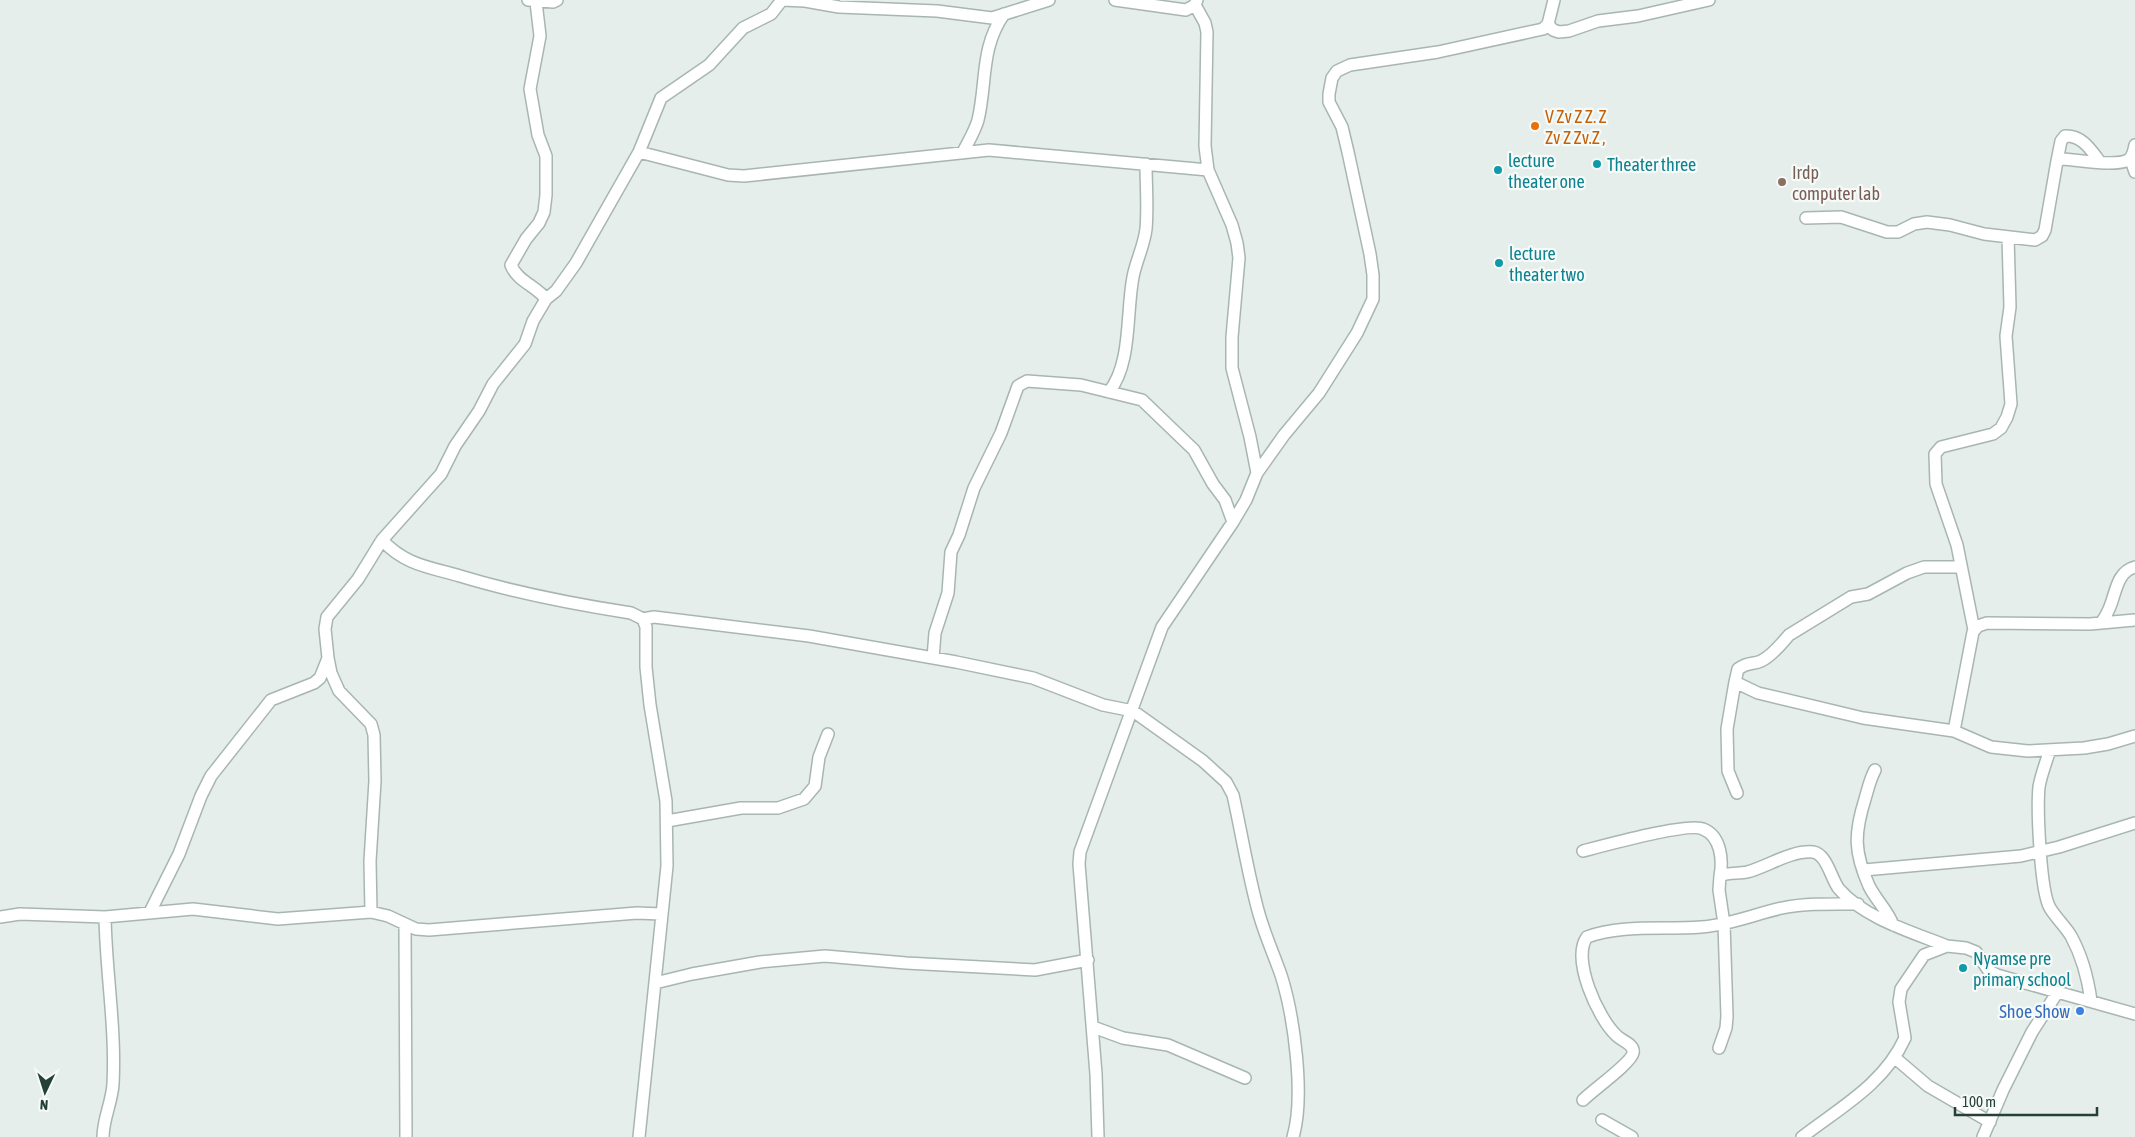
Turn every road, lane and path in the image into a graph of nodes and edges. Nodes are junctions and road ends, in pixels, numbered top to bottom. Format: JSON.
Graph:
{"nodes":[{"id":1,"x":557,"y":0,"type":"edge"},
{"id":2,"x":782,"y":0,"type":"edge"},
{"id":3,"x":1049,"y":0,"type":"edge"},
{"id":4,"x":1115,"y":0,"type":"edge"},
{"id":5,"x":1554,"y":0,"type":"edge"},
{"id":6,"x":1709,"y":0,"type":"edge"},
{"id":7,"x":532,"y":1,"type":"edge"},
{"id":8,"x":1196,"y":2,"type":"edge"},
{"id":9,"x":1004,"y":14,"type":"junction"},
{"id":10,"x":1548,"y":24,"type":"junction"},
{"id":11,"x":2134,"y":150,"type":"edge"},
{"id":12,"x":639,"y":152,"type":"junction"},
{"id":13,"x":963,"y":152,"type":"junction"},
{"id":14,"x":2057,"y":161,"type":"junction"},
{"id":15,"x":2100,"y":162,"type":"junction"},
{"id":16,"x":1146,"y":164,"type":"junction"},
{"id":17,"x":1208,"y":170,"type":"junction"},
{"id":18,"x":2135,"y":172,"type":"edge"},
{"id":19,"x":1806,"y":218,"type":"dead end"},
{"id":20,"x":2008,"y":237,"type":"junction"},
{"id":21,"x":546,"y":300,"type":"junction"},
{"id":22,"x":1109,"y":392,"type":"junction"},
{"id":23,"x":1257,"y":473,"type":"junction"},
{"id":24,"x":1234,"y":522,"type":"junction"},
{"id":25,"x":382,"y":540,"type":"junction"},
{"id":26,"x":1961,"y":567,"type":"junction"},
{"id":27,"x":2135,"y":567,"type":"edge"},
{"id":28,"x":643,"y":619,"type":"junction"},
{"id":29,"x":2135,"y":620,"type":"edge"},
{"id":30,"x":2101,"y":623,"type":"junction"},
{"id":31,"x":1974,"y":630,"type":"junction"},
{"id":32,"x":328,"y":658,"type":"junction"},
{"id":33,"x":933,"y":658,"type":"junction"},
{"id":34,"x":1735,"y":682,"type":"junction"},
{"id":35,"x":1133,"y":711,"type":"junction"},
{"id":36,"x":1954,"y":732,"type":"junction"},
{"id":37,"x":828,"y":734,"type":"dead end"},
{"id":38,"x":2135,"y":736,"type":"edge"},
{"id":39,"x":2050,"y":750,"type":"junction"},
{"id":40,"x":1874,"y":770,"type":"dead end"},
{"id":41,"x":1737,"y":793,"type":"dead end"},
{"id":42,"x":667,"y":821,"type":"junction"},
{"id":43,"x":2135,"y":824,"type":"edge"},
{"id":44,"x":1583,"y":851,"type":"dead end"},
{"id":45,"x":2041,"y":851,"type":"junction"},
{"id":46,"x":1864,"y":870,"type":"junction"},
{"id":47,"x":1720,"y":876,"type":"junction"},
{"id":48,"x":1858,"y":904,"type":"junction"},
{"id":49,"x":150,"y":912,"type":"junction"},
{"id":50,"x":371,"y":912,"type":"junction"},
{"id":51,"x":662,"y":914,"type":"junction"},
{"id":52,"x":0,"y":917,"type":"edge"},
{"id":53,"x":105,"y":917,"type":"junction"},
{"id":54,"x":405,"y":924,"type":"junction"},
{"id":55,"x":1724,"y":924,"type":"junction"},
{"id":56,"x":1893,"y":925,"type":"junction"},
{"id":57,"x":1947,"y":946,"type":"junction"},
{"id":58,"x":1088,"y":960,"type":"junction"},
{"id":59,"x":655,"y":983,"type":"junction"},
{"id":60,"x":2057,"y":993,"type":"junction"},
{"id":61,"x":2091,"y":1001,"type":"junction"},
{"id":62,"x":2135,"y":1014,"type":"edge"},
{"id":63,"x":1093,"y":1027,"type":"junction"},
{"id":64,"x":1719,"y":1048,"type":"dead end"},
{"id":65,"x":1894,"y":1057,"type":"junction"},
{"id":66,"x":1245,"y":1078,"type":"dead end"},
{"id":67,"x":1583,"y":1100,"type":"dead end"},
{"id":68,"x":1602,"y":1120,"type":"dead end"},
{"id":69,"x":1990,"y":1122,"type":"junction"},
{"id":70,"x":103,"y":1137,"type":"edge"},
{"id":71,"x":406,"y":1137,"type":"edge"},
{"id":72,"x":639,"y":1137,"type":"edge"},
{"id":73,"x":1098,"y":1137,"type":"edge"},
{"id":74,"x":1293,"y":1137,"type":"edge"},
{"id":75,"x":1632,"y":1137,"type":"edge"},
{"id":76,"x":1802,"y":1137,"type":"edge"},
{"id":77,"x":1983,"y":1137,"type":"edge"}],
"edges":[{"from":1,"to":7,"type":"street"},
{"from":2,"to":9,"type":"street"},
{"from":2,"to":12,"type":"street"},
{"from":3,"to":9,"type":"street"},
{"from":4,"to":8,"type":"street"},
{"from":5,"to":10,"type":"street"},
{"from":6,"to":10,"type":"street"},
{"from":7,"to":21,"type":"street"},
{"from":8,"to":17,"type":"street"},
{"from":9,"to":13,"type":"street"},
{"from":10,"to":23,"type":"street"},
{"from":11,"to":15,"type":"street"},
{"from":11,"to":18,"type":"street"},
{"from":12,"to":13,"type":"street"},
{"from":12,"to":21,"type":"street"},
{"from":13,"to":16,"type":"street"},
{"from":14,"to":15,"type":"street"},
{"from":14,"to":15,"type":"street"},
{"from":14,"to":20,"type":"street"},
{"from":16,"to":17,"type":"street"},
{"from":16,"to":22,"type":"street"},
{"from":17,"to":23,"type":"street"},
{"from":19,"to":20,"type":"street"},
{"from":20,"to":26,"type":"street"},
{"from":21,"to":25,"type":"street"},
{"from":22,"to":24,"type":"street"},
{"from":22,"to":33,"type":"street"},
{"from":23,"to":24,"type":"street"},
{"from":24,"to":35,"type":"street"},
{"from":25,"to":28,"type":"street"},
{"from":25,"to":32,"type":"street"},
{"from":26,"to":31,"type":"street"},
{"from":26,"to":34,"type":"street"},
{"from":27,"to":30,"type":"street"},
{"from":28,"to":33,"type":"street"},
{"from":28,"to":42,"type":"street"},
{"from":29,"to":30,"type":"street"},
{"from":30,"to":31,"type":"street"},
{"from":31,"to":36,"type":"street"},
{"from":32,"to":49,"type":"street"},
{"from":32,"to":50,"type":"street"},
{"from":33,"to":35,"type":"street"},
{"from":34,"to":36,"type":"street"},
{"from":34,"to":41,"type":"street"},
{"from":35,"to":58,"type":"street"},
{"from":35,"to":74,"type":"street"},
{"from":36,"to":39,"type":"street"},
{"from":37,"to":42,"type":"street"},
{"from":38,"to":39,"type":"street"},
{"from":39,"to":45,"type":"street"},
{"from":40,"to":46,"type":"street"},
{"from":42,"to":51,"type":"street"},
{"from":43,"to":45,"type":"street"},
{"from":44,"to":47,"type":"street"},
{"from":45,"to":46,"type":"street"},
{"from":45,"to":61,"type":"street"},
{"from":46,"to":56,"type":"street"},
{"from":47,"to":48,"type":"street"},
{"from":47,"to":55,"type":"street"},
{"from":48,"to":55,"type":"street"},
{"from":48,"to":56,"type":"street"},
{"from":49,"to":50,"type":"street"},
{"from":49,"to":53,"type":"street"},
{"from":50,"to":54,"type":"street"},
{"from":51,"to":54,"type":"street"},
{"from":51,"to":59,"type":"street"},
{"from":52,"to":53,"type":"street"},
{"from":53,"to":70,"type":"street"},
{"from":54,"to":71,"type":"street"},
{"from":55,"to":64,"type":"street"},
{"from":55,"to":67,"type":"street"},
{"from":56,"to":57,"type":"street"},
{"from":57,"to":60,"type":"street"},
{"from":57,"to":65,"type":"street"},
{"from":58,"to":59,"type":"street"},
{"from":58,"to":63,"type":"street"},
{"from":59,"to":72,"type":"street"},
{"from":60,"to":61,"type":"street"},
{"from":60,"to":69,"type":"street"},
{"from":61,"to":62,"type":"street"},
{"from":63,"to":66,"type":"street"},
{"from":63,"to":73,"type":"street"},
{"from":65,"to":69,"type":"street"},
{"from":65,"to":76,"type":"street"},
{"from":68,"to":75,"type":"street"},
{"from":69,"to":77,"type":"street"}]}
